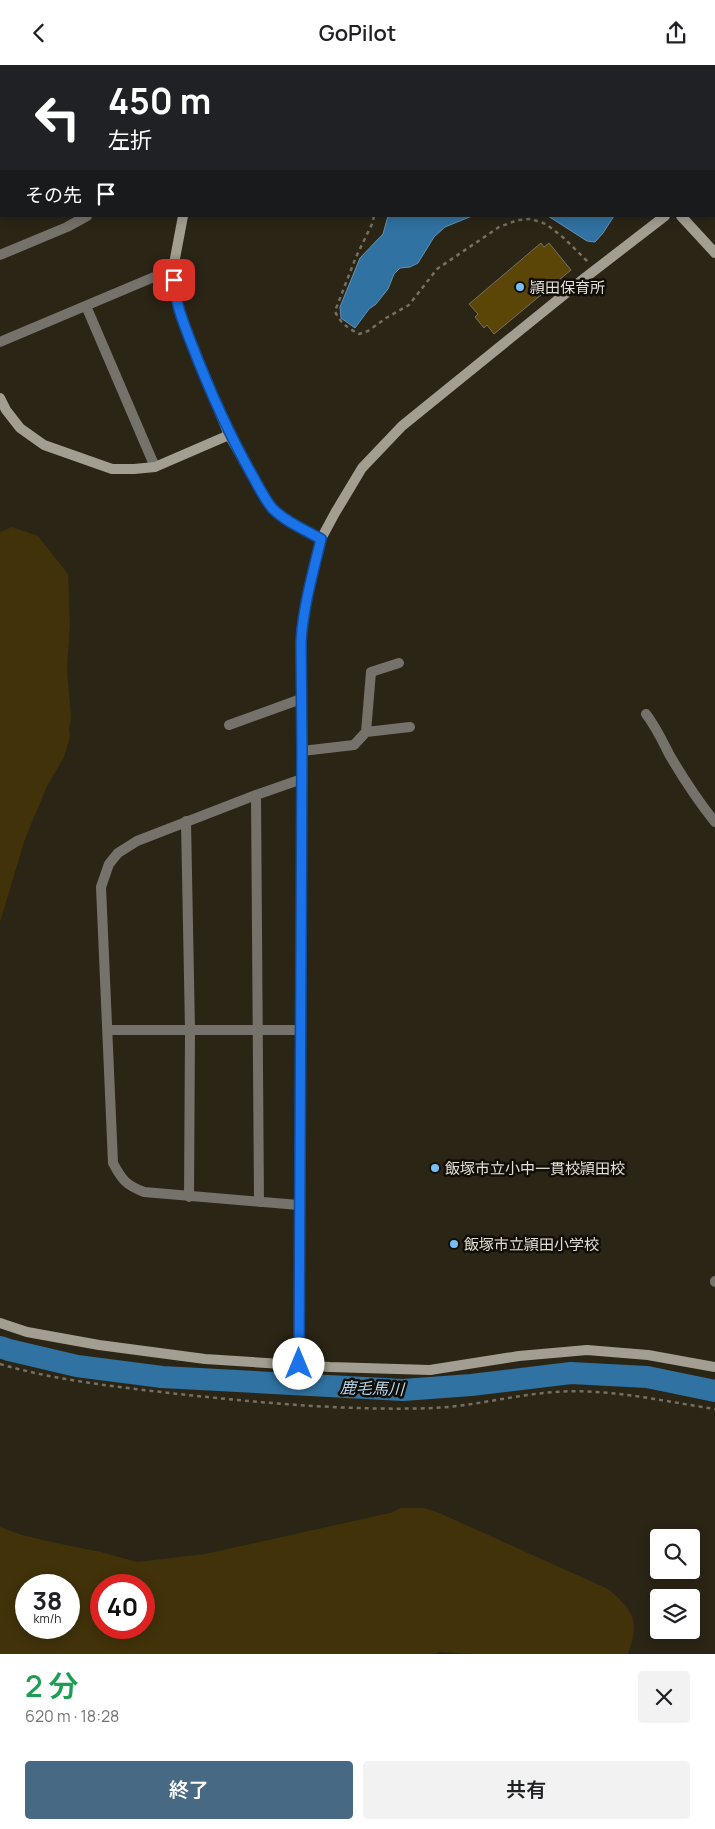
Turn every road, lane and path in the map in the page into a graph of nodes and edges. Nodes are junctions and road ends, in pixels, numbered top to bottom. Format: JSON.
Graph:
{"nodes":[{"id":1,"x":85,"y":217,"type":"edge"},
{"id":2,"x":183,"y":217,"type":"edge"},
{"id":3,"x":374,"y":217,"type":"edge"},
{"id":4,"x":664,"y":217,"type":"edge"},
{"id":5,"x":682,"y":217,"type":"edge"},
{"id":6,"x":715,"y":253,"type":"edge"},
{"id":7,"x":0,"y":255,"type":"edge"},
{"id":8,"x":173,"y":269,"type":"junction"},
{"id":9,"x":595,"y":269,"type":"junction"},
{"id":10,"x":86,"y":306,"type":"junction"},
{"id":11,"x":0,"y":342,"type":"edge"},
{"id":12,"x":0,"y":398,"type":"edge"},
{"id":13,"x":229,"y":435,"type":"junction"},
{"id":14,"x":155,"y":467,"type":"junction"},
{"id":15,"x":321,"y":539,"type":"junction"},
{"id":16,"x":399,"y":663,"type":"dead end"},
{"id":17,"x":301,"y":699,"type":"junction"},
{"id":18,"x":646,"y":714,"type":"dead end"},
{"id":19,"x":229,"y":725,"type":"dead end"},
{"id":20,"x":410,"y":727,"type":"dead end"},
{"id":21,"x":366,"y":732,"type":"junction"},
{"id":22,"x":302,"y":751,"type":"junction"},
{"id":23,"x":302,"y":779,"type":"junction"},
{"id":24,"x":256,"y":795,"type":"junction"},
{"id":25,"x":186,"y":821,"type":"junction"},
{"id":26,"x":715,"y":822,"type":"edge"},
{"id":27,"x":108,"y":1029,"type":"junction"},
{"id":28,"x":258,"y":1029,"type":"junction"},
{"id":29,"x":190,"y":1030,"type":"junction"},
{"id":30,"x":301,"y":1030,"type":"junction"},
{"id":31,"x":189,"y":1197,"type":"junction"},
{"id":32,"x":259,"y":1202,"type":"junction"},
{"id":33,"x":299,"y":1205,"type":"junction"},
{"id":34,"x":0,"y":1323,"type":"edge"},
{"id":35,"x":0,"y":1364,"type":"edge"},
{"id":36,"x":299,"y":1364,"type":"junction"},
{"id":37,"x":715,"y":1367,"type":"edge"},
{"id":38,"x":715,"y":1409,"type":"edge"}],
"edges":[{"from":1,"to":7,"type":"street"},
{"from":2,"to":8,"type":"street"},
{"from":3,"to":9,"type":"path"},
{"from":4,"to":9,"type":"street"},
{"from":5,"to":6,"type":"street"},
{"from":8,"to":10,"type":"street"},
{"from":8,"to":13,"type":"street"},
{"from":9,"to":15,"type":"street"},
{"from":10,"to":11,"type":"street"},
{"from":10,"to":14,"type":"street"},
{"from":12,"to":14,"type":"street"},
{"from":13,"to":14,"type":"street"},
{"from":13,"to":15,"type":"street"},
{"from":15,"to":17,"type":"street"},
{"from":16,"to":21,"type":"street"},
{"from":17,"to":19,"type":"street"},
{"from":17,"to":22,"type":"street"},
{"from":18,"to":26,"type":"street"},
{"from":20,"to":21,"type":"street"},
{"from":21,"to":22,"type":"street"},
{"from":22,"to":23,"type":"street"},
{"from":23,"to":24,"type":"street"},
{"from":23,"to":30,"type":"street"},
{"from":24,"to":25,"type":"street"},
{"from":24,"to":28,"type":"street"},
{"from":25,"to":27,"type":"street"},
{"from":25,"to":29,"type":"street"},
{"from":27,"to":29,"type":"street"},
{"from":27,"to":31,"type":"street"},
{"from":28,"to":29,"type":"street"},
{"from":28,"to":30,"type":"street"},
{"from":28,"to":32,"type":"street"},
{"from":29,"to":31,"type":"street"},
{"from":30,"to":33,"type":"street"},
{"from":31,"to":32,"type":"street"},
{"from":32,"to":33,"type":"street"},
{"from":33,"to":36,"type":"street"},
{"from":34,"to":36,"type":"street"},
{"from":35,"to":38,"type":"path"},
{"from":36,"to":37,"type":"street"}]}
